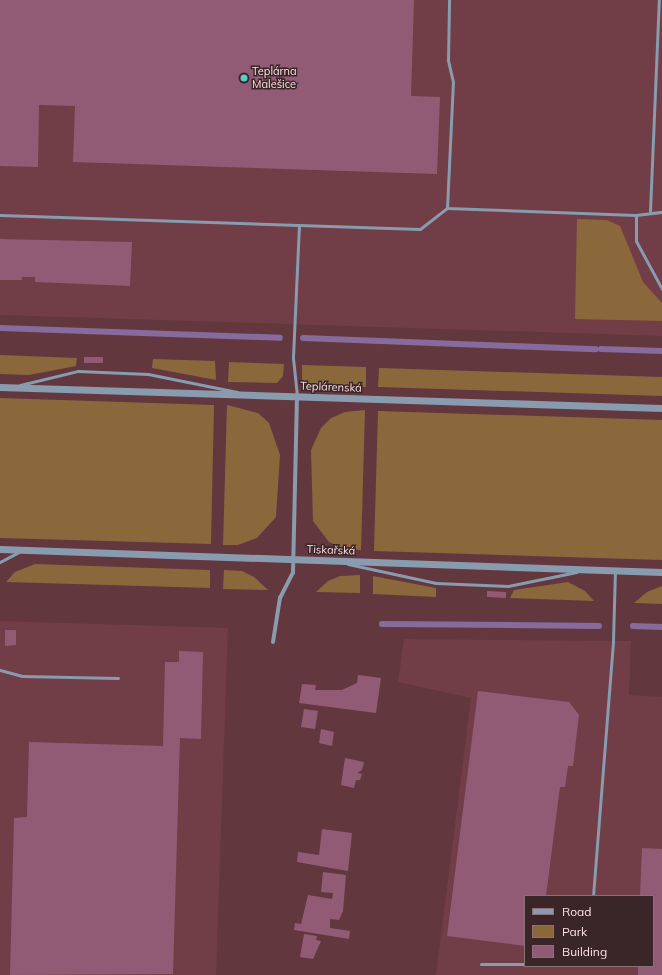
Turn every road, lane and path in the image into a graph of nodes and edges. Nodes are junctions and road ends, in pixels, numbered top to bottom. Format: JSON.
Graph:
{"nodes":[{"id":1,"x":449,"y":0,"type":"edge"},
{"id":2,"x":659,"y":0,"type":"edge"},
{"id":3,"x":447,"y":208,"type":"junction"},
{"id":4,"x":650,"y":211,"type":"junction"},
{"id":5,"x":662,"y":212,"type":"edge"},
{"id":6,"x":0,"y":215,"type":"edge"},
{"id":7,"x":636,"y":215,"type":"junction"},
{"id":8,"x":299,"y":225,"type":"junction"},
{"id":9,"x":662,"y":288,"type":"edge"},
{"id":10,"x":0,"y":387,"type":"edge"},
{"id":11,"x":10,"y":387,"type":"junction"},
{"id":12,"x":252,"y":395,"type":"junction"},
{"id":13,"x":297,"y":396,"type":"junction"},
{"id":14,"x":662,"y":408,"type":"edge"},
{"id":15,"x":0,"y":549,"type":"edge"},
{"id":16,"x":33,"y":550,"type":"junction"},
{"id":17,"x":294,"y":560,"type":"junction"},
{"id":18,"x":336,"y":561,"type":"junction"},
{"id":19,"x":0,"y":562,"type":"edge"},
{"id":20,"x":586,"y":570,"type":"junction"},
{"id":21,"x":615,"y":570,"type":"junction"},
{"id":22,"x":662,"y":572,"type":"edge"},
{"id":23,"x":273,"y":642,"type":"dead end"},
{"id":24,"x":0,"y":670,"type":"edge"},
{"id":25,"x":118,"y":678,"type":"dead end"},
{"id":26,"x":593,"y":895,"type":"edge"},
{"id":27,"x":481,"y":964,"type":"dead end"},
{"id":28,"x":524,"y":964,"type":"edge"}],
"edges":[{"from":1,"to":3,"type":"lane"},
{"from":2,"to":4,"type":"lane"},
{"from":3,"to":7,"type":"lane"},
{"from":3,"to":8,"type":"lane"},
{"from":4,"to":5,"type":"lane"},
{"from":4,"to":7,"type":"lane"},
{"from":6,"to":8,"type":"lane"},
{"from":7,"to":9,"type":"lane"},
{"from":8,"to":13,"type":"lane"},
{"from":10,"to":11,"type":"street","name":"Teplárenská"},
{"from":11,"to":12,"type":"street","name":"Teplárenská"},
{"from":11,"to":12,"type":"lane"},
{"from":12,"to":13,"type":"street","name":"Teplárenská"},
{"from":13,"to":14,"type":"street","name":"Teplárenská"},
{"from":13,"to":17,"type":"street"},
{"from":15,"to":16,"type":"street","name":"Tiskařská"},
{"from":16,"to":17,"type":"street","name":"Tiskařská"},
{"from":16,"to":19,"type":"lane"},
{"from":17,"to":18,"type":"street","name":"Tiskařská"},
{"from":17,"to":23,"type":"street"},
{"from":18,"to":20,"type":"street","name":"Tiskařská"},
{"from":18,"to":20,"type":"lane"},
{"from":20,"to":21,"type":"street","name":"Tiskařská"},
{"from":21,"to":22,"type":"street","name":"Tiskařská"},
{"from":21,"to":26,"type":"lane"},
{"from":24,"to":25,"type":"lane"},
{"from":27,"to":28,"type":"lane"}]}
